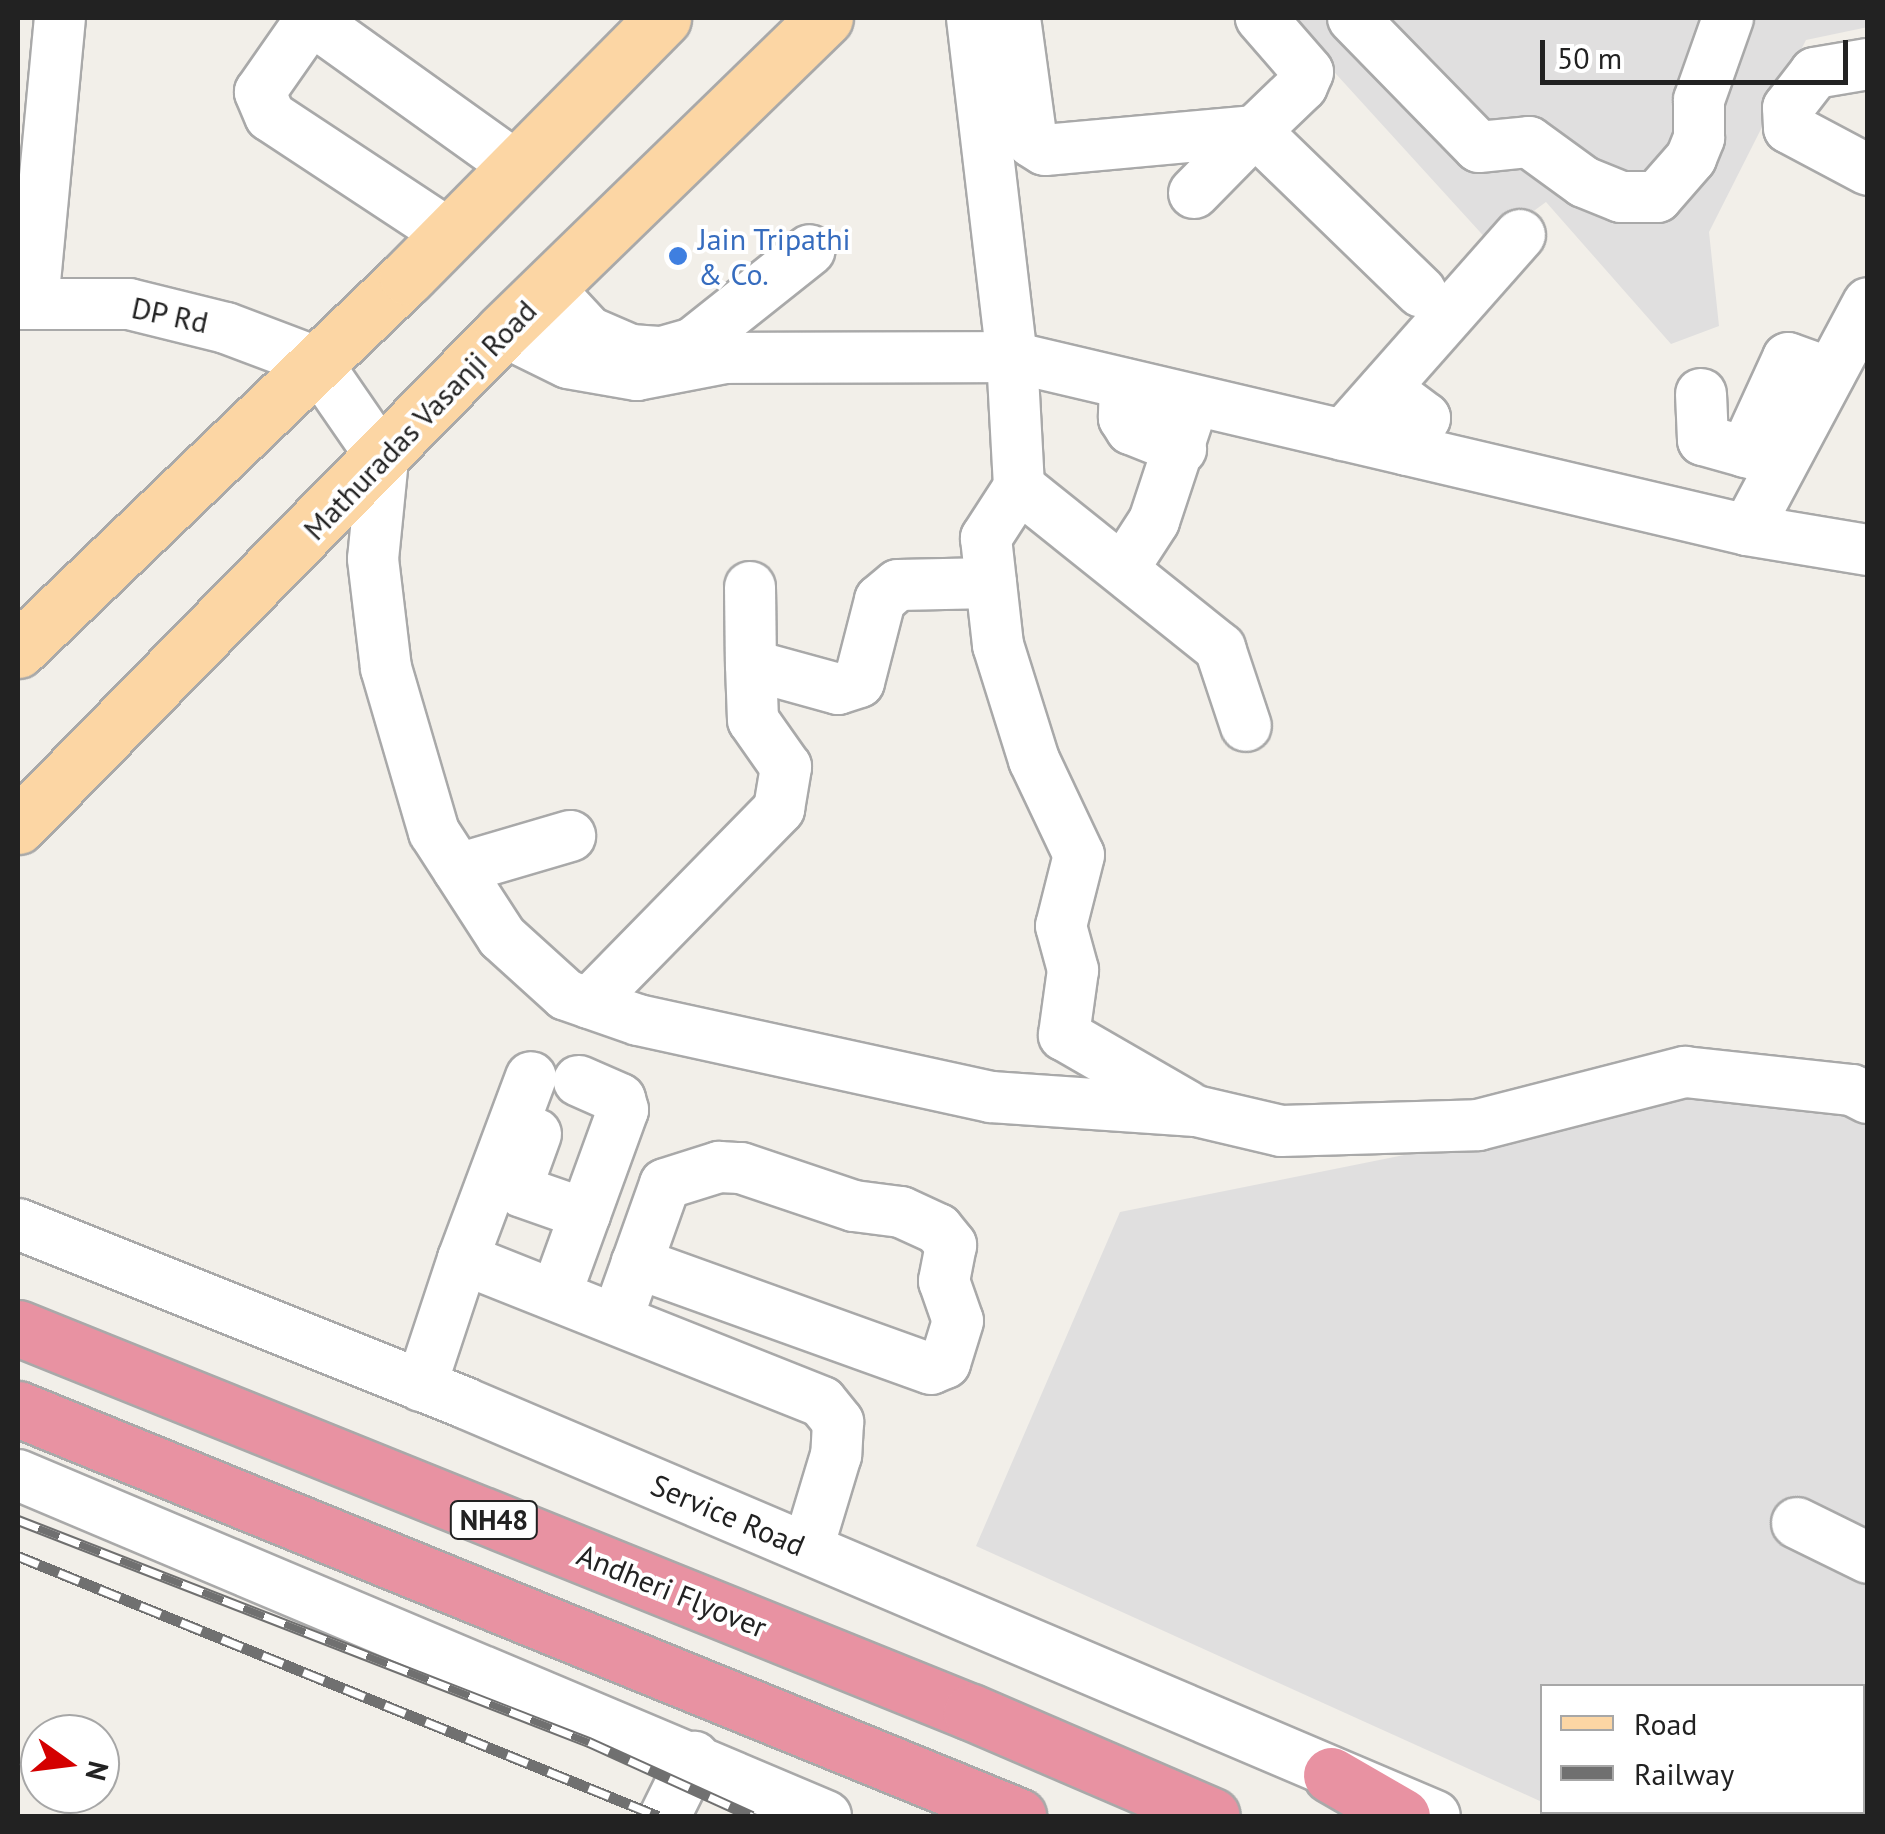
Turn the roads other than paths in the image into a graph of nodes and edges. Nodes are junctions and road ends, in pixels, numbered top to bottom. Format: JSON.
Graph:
{"nodes":[{"id":1,"x":60,"y":18,"type":"edge"},
{"id":2,"x":826,"y":18,"type":"edge"},
{"id":3,"x":972,"y":18,"type":"edge"},
{"id":4,"x":1015,"y":18,"type":"edge"},
{"id":5,"x":1261,"y":18,"type":"edge"},
{"id":6,"x":1354,"y":18,"type":"edge"},
{"id":7,"x":1728,"y":18,"type":"edge"},
{"id":8,"x":659,"y":19,"type":"edge"},
{"id":9,"x":1868,"y":64,"type":"edge"},
{"id":10,"x":1255,"y":130,"type":"junction"},
{"id":11,"x":516,"y":166,"type":"junction"},
{"id":12,"x":1868,"y":170,"type":"edge"},
{"id":13,"x":1194,"y":194,"type":"dead end"},
{"id":14,"x":448,"y":234,"type":"junction"},
{"id":15,"x":1520,"y":236,"type":"dead end"},
{"id":16,"x":810,"y":250,"type":"dead end"},
{"id":17,"x":549,"y":289,"type":"junction"},
{"id":18,"x":1421,"y":292,"type":"dead end"},
{"id":19,"x":25,"y":303,"type":"edge"},
{"id":20,"x":1868,"y":303,"type":"edge"},
{"id":21,"x":503,"y":331,"type":"junction"},
{"id":22,"x":1012,"y":357,"type":"junction"},
{"id":23,"x":316,"y":362,"type":"junction"},
{"id":24,"x":1125,"y":384,"type":"junction"},
{"id":25,"x":1385,"y":388,"type":"junction"},
{"id":26,"x":1702,"y":394,"type":"dead end"},
{"id":27,"x":1194,"y":400,"type":"junction"},
{"id":28,"x":1343,"y":435,"type":"junction"},
{"id":29,"x":1181,"y":449,"type":"junction"},
{"id":30,"x":1406,"y":450,"type":"junction"},
{"id":31,"x":1764,"y":457,"type":"junction"},
{"id":32,"x":383,"y":459,"type":"junction"},
{"id":33,"x":1019,"y":487,"type":"junction"},
{"id":34,"x":1747,"y":530,"type":"junction"},
{"id":35,"x":1868,"y":550,"type":"edge"},
{"id":36,"x":1123,"y":569,"type":"junction"},
{"id":37,"x":991,"y":583,"type":"junction"},
{"id":38,"x":750,"y":587,"type":"dead end"},
{"id":39,"x":18,"y":650,"type":"edge"},
{"id":40,"x":750,"y":665,"type":"junction"},
{"id":41,"x":1246,"y":726,"type":"dead end"},
{"id":42,"x":18,"y":826,"type":"edge"},
{"id":43,"x":570,"y":836,"type":"dead end"},
{"id":44,"x":458,"y":869,"type":"junction"},
{"id":45,"x":589,"y":1003,"type":"junction"},
{"id":46,"x":555,"y":1080,"type":"junction"},
{"id":47,"x":1868,"y":1098,"type":"edge"},
{"id":48,"x":1196,"y":1111,"type":"junction"},
{"id":49,"x":586,"y":1214,"type":"junction"},
{"id":50,"x":18,"y":1224,"type":"edge"},
{"id":51,"x":463,"y":1260,"type":"junction"},
{"id":52,"x":637,"y":1263,"type":"junction"},
{"id":53,"x":556,"y":1294,"type":"junction"},
{"id":54,"x":617,"y":1319,"type":"junction"},
{"id":55,"x":18,"y":1328,"type":"edge"},
{"id":56,"x":421,"y":1386,"type":"junction"},
{"id":57,"x":18,"y":1409,"type":"edge"},
{"id":58,"x":18,"y":1474,"type":"edge"},
{"id":59,"x":1797,"y":1523,"type":"dead end"},
{"id":60,"x":1862,"y":1543,"type":"edge"},
{"id":61,"x":808,"y":1548,"type":"junction"},
{"id":62,"x":694,"y":1757,"type":"junction"},
{"id":63,"x":1331,"y":1775,"type":"junction"},
{"id":64,"x":665,"y":1816,"type":"edge"},
{"id":65,"x":826,"y":1816,"type":"edge"},
{"id":66,"x":1018,"y":1816,"type":"edge"},
{"id":67,"x":1212,"y":1816,"type":"edge"},
{"id":68,"x":1402,"y":1816,"type":"edge"},
{"id":69,"x":1434,"y":1816,"type":"edge"}],
"edges":[{"from":1,"to":19,"type":"street"},
{"from":2,"to":17,"type":"main road","name":"Mathuradas Vasanji Road"},
{"from":3,"to":22,"type":"street"},
{"from":4,"to":10,"type":"street"},
{"from":5,"to":10,"type":"street"},
{"from":6,"to":7,"type":"street"},
{"from":8,"to":11,"type":"main road"},
{"from":9,"to":12,"type":"street"},
{"from":10,"to":13,"type":"street"},
{"from":10,"to":18,"type":"street"},
{"from":11,"to":14,"type":"main road"},
{"from":11,"to":14,"type":"street"},
{"from":14,"to":23,"type":"main road"},
{"from":15,"to":25,"type":"street"},
{"from":16,"to":17,"type":"street"},
{"from":17,"to":21,"type":"main road","name":"Mathuradas Vasanji Road"},
{"from":19,"to":23,"type":"street","name":"DP Rd"},
{"from":20,"to":31,"type":"street"},
{"from":21,"to":22,"type":"street"},
{"from":21,"to":32,"type":"main road","name":"Mathuradas Vasanji Road"},
{"from":22,"to":24,"type":"street"},
{"from":22,"to":33,"type":"street"},
{"from":23,"to":32,"type":"street"},
{"from":23,"to":39,"type":"main road"},
{"from":24,"to":27,"type":"street"},
{"from":24,"to":29,"type":"street"},
{"from":25,"to":28,"type":"street"},
{"from":25,"to":30,"type":"street"},
{"from":26,"to":31,"type":"street"},
{"from":27,"to":28,"type":"street"},
{"from":27,"to":29,"type":"street"},
{"from":28,"to":30,"type":"street"},
{"from":29,"to":36,"type":"street"},
{"from":30,"to":34,"type":"street"},
{"from":31,"to":34,"type":"street"},
{"from":32,"to":42,"type":"main road","name":"Mathuradas Vasanji Road"},
{"from":32,"to":44,"type":"street"},
{"from":33,"to":36,"type":"street"},
{"from":33,"to":37,"type":"street"},
{"from":34,"to":35,"type":"street"},
{"from":36,"to":41,"type":"street"},
{"from":37,"to":40,"type":"street"},
{"from":37,"to":48,"type":"street"},
{"from":38,"to":40,"type":"street"},
{"from":40,"to":45,"type":"street"},
{"from":43,"to":44,"type":"street"},
{"from":44,"to":45,"type":"street"},
{"from":45,"to":48,"type":"street"},
{"from":46,"to":49,"type":"street"},
{"from":46,"to":49,"type":"street"},
{"from":46,"to":51,"type":"street"},
{"from":47,"to":48,"type":"street"},
{"from":49,"to":53,"type":"street"},
{"from":50,"to":56,"type":"street","name":"Service Road"},
{"from":51,"to":53,"type":"street"},
{"from":51,"to":56,"type":"street"},
{"from":52,"to":52,"type":"street"},
{"from":52,"to":54,"type":"street"},
{"from":53,"to":54,"type":"street"},
{"from":54,"to":61,"type":"street"},
{"from":55,"to":67,"type":"highway","name":"Andheri Flyover","number":"NH48"},
{"from":56,"to":61,"type":"street","name":"Service Road"},
{"from":57,"to":66,"type":"highway","number":"NH48"},
{"from":58,"to":62,"type":"street"},
{"from":59,"to":60,"type":"street"},
{"from":61,"to":63,"type":"street","name":"Service Road"},
{"from":62,"to":64,"type":"street"},
{"from":62,"to":65,"type":"street"},
{"from":63,"to":68,"type":"highway"},
{"from":63,"to":69,"type":"street","name":"Service Road"}]}
